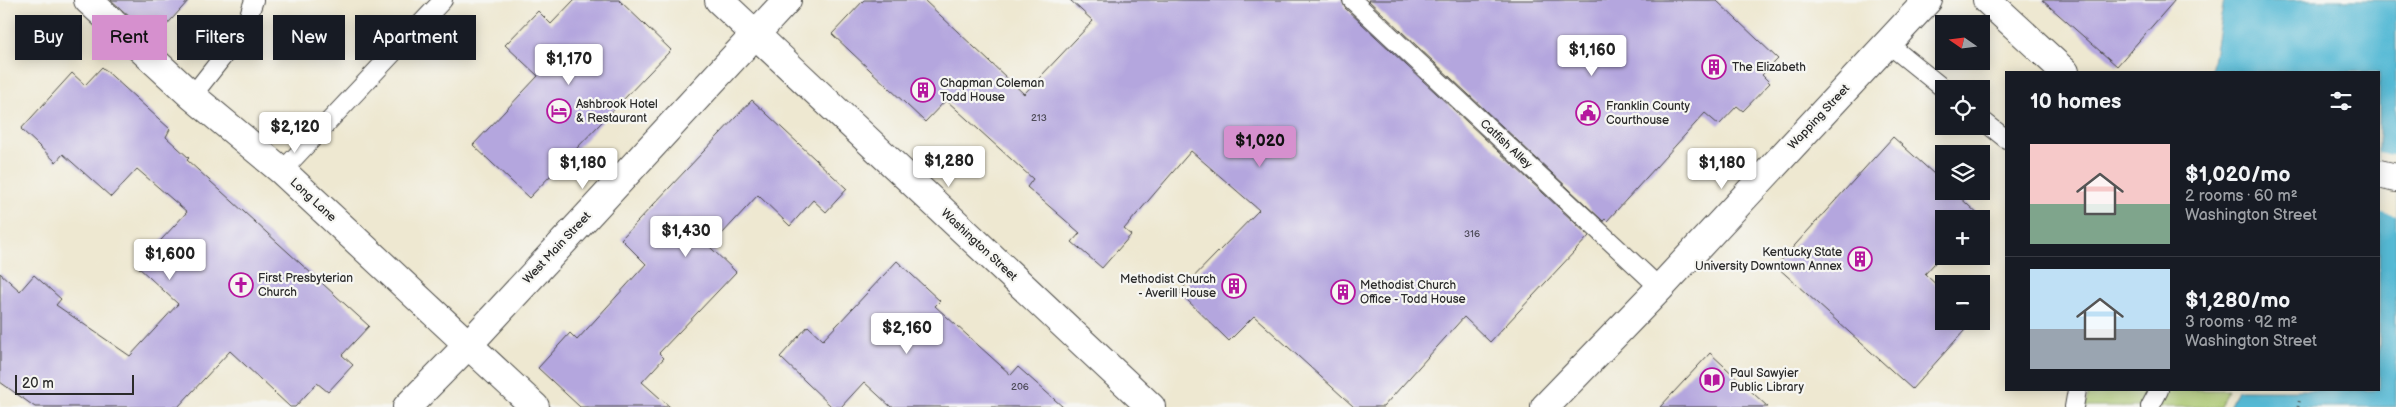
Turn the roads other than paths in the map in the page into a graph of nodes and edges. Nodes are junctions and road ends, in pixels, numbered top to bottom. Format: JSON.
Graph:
{"nodes":[{"id":1,"x":88,"y":0,"type":"edge"},
{"id":2,"x":443,"y":0,"type":"edge"},
{"id":3,"x":719,"y":0,"type":"edge"},
{"id":4,"x":787,"y":0,"type":"edge"},
{"id":5,"x":1352,"y":0,"type":"edge"},
{"id":6,"x":1928,"y":0,"type":"edge"},
{"id":7,"x":1987,"y":0,"type":"edge"},
{"id":8,"x":251,"y":2,"type":"edge"},
{"id":9,"x":756,"y":34,"type":"junction"},
{"id":10,"x":1887,"y":43,"type":"junction"},
{"id":11,"x":2064,"y":71,"type":"edge"},
{"id":12,"x":1935,"y":82,"type":"edge"},
{"id":13,"x":192,"y":96,"type":"junction"},
{"id":14,"x":1990,"y":125,"type":"edge"},
{"id":15,"x":2005,"y":137,"type":"edge"},
{"id":16,"x":282,"y":171,"type":"junction"},
{"id":17,"x":2380,"y":174,"type":"edge"},
{"id":18,"x":2396,"y":178,"type":"edge"},
{"id":19,"x":1660,"y":288,"type":"junction"},
{"id":20,"x":468,"y":344,"type":"junction"},
{"id":21,"x":2076,"y":391,"type":"edge"},
{"id":22,"x":2158,"y":391,"type":"edge"},
{"id":23,"x":407,"y":407,"type":"edge"},
{"id":24,"x":535,"y":407,"type":"edge"},
{"id":25,"x":1150,"y":407,"type":"edge"},
{"id":26,"x":1545,"y":407,"type":"edge"},
{"id":27,"x":2074,"y":407,"type":"edge"},
{"id":28,"x":2150,"y":407,"type":"edge"}],
"edges":[{"from":1,"to":13,"type":"street","name":"Long Lane"},
{"from":2,"to":16,"type":"lane"},
{"from":3,"to":9,"type":"street","name":"Washington Street"},
{"from":4,"to":9,"type":"street","name":"West Main Street"},
{"from":5,"to":19,"type":"lane","name":"Catfish Alley"},
{"from":6,"to":10,"type":"street","name":"Wapping Street"},
{"from":7,"to":11,"type":"street"},
{"from":8,"to":13,"type":"lane"},
{"from":9,"to":20,"type":"street","name":"West Main Street"},
{"from":9,"to":25,"type":"street","name":"Washington Street"},
{"from":10,"to":12,"type":"lane"},
{"from":10,"to":19,"type":"street","name":"Wapping Street"},
{"from":13,"to":16,"type":"street","name":"Long Lane"},
{"from":14,"to":15,"type":"lane"},
{"from":16,"to":20,"type":"street","name":"Long Lane"},
{"from":17,"to":18,"type":"street"},
{"from":19,"to":26,"type":"street","name":"Wapping Street"},
{"from":20,"to":23,"type":"street","name":"West Main Street"},
{"from":20,"to":24,"type":"street","name":"Long Lane"},
{"from":21,"to":27,"type":"lane"},
{"from":22,"to":28,"type":"lane"}]}
